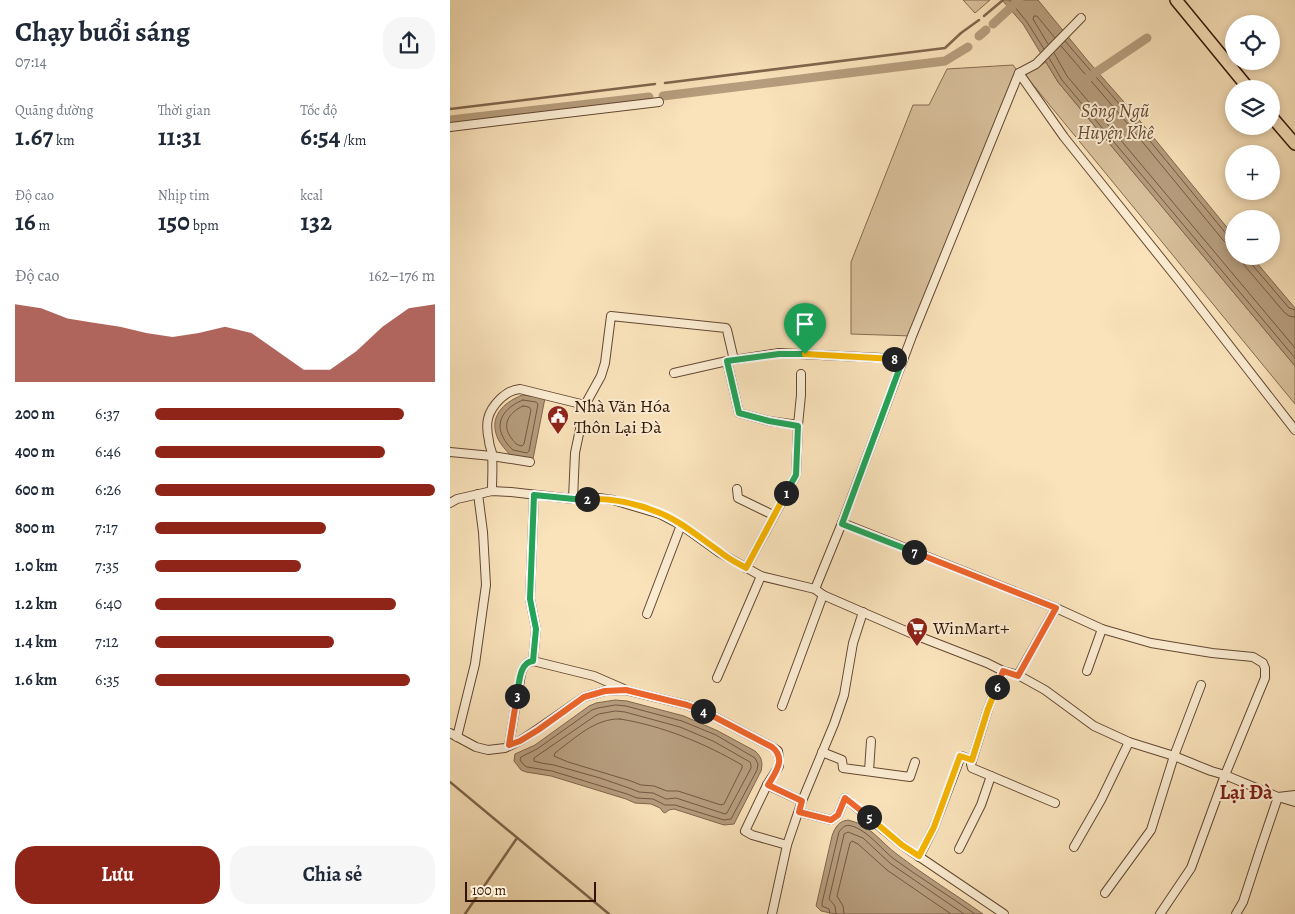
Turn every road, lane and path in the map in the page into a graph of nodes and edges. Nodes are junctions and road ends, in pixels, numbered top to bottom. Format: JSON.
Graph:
{"nodes":[{"id":1,"x":1176,"y":0,"type":"edge"},
{"id":2,"x":1080,"y":18,"type":"dead end"},
{"id":3,"x":1019,"y":73,"type":"junction"},
{"id":4,"x":1242,"y":80,"type":"edge"},
{"id":5,"x":659,"y":102,"type":"dead end"},
{"id":6,"x":1280,"y":126,"type":"edge"},
{"id":7,"x":450,"y":127,"type":"edge"},
{"id":8,"x":1295,"y":144,"type":"edge"},
{"id":9,"x":903,"y":359,"type":"junction"},
{"id":10,"x":731,"y":360,"type":"junction"},
{"id":11,"x":674,"y":373,"type":"dead end"},
{"id":12,"x":801,"y":374,"type":"dead end"},
{"id":13,"x":798,"y":426,"type":"junction"},
{"id":14,"x":580,"y":429,"type":"dead end"},
{"id":15,"x":1295,"y":430,"type":"edge"},
{"id":16,"x":450,"y":452,"type":"edge"},
{"id":17,"x":492,"y":456,"type":"junction"},
{"id":18,"x":530,"y":462,"type":"dead end"},
{"id":19,"x":737,"y":489,"type":"dead end"},
{"id":20,"x":492,"y":491,"type":"junction"},
{"id":21,"x":478,"y":494,"type":"junction"},
{"id":22,"x":534,"y":495,"type":"junction"},
{"id":23,"x":574,"y":499,"type":"junction"},
{"id":24,"x":450,"y":503,"type":"edge"},
{"id":25,"x":773,"y":515,"type":"junction"},
{"id":26,"x":842,"y":524,"type":"junction"},
{"id":27,"x":681,"y":525,"type":"junction"},
{"id":28,"x":746,"y":568,"type":"junction"},
{"id":29,"x":761,"y":576,"type":"junction"},
{"id":30,"x":815,"y":589,"type":"junction"},
{"id":31,"x":823,"y":595,"type":"junction"},
{"id":32,"x":1056,"y":608,"type":"junction"},
{"id":33,"x":863,"y":612,"type":"junction"},
{"id":34,"x":647,"y":614,"type":"dead end"},
{"id":35,"x":1102,"y":629,"type":"junction"},
{"id":36,"x":533,"y":661,"type":"junction"},
{"id":37,"x":1003,"y":671,"type":"junction"},
{"id":38,"x":1087,"y":671,"type":"dead end"},
{"id":39,"x":1018,"y":676,"type":"junction"},
{"id":40,"x":716,"y":678,"type":"dead end"},
{"id":41,"x":1201,"y":685,"type":"dead end"},
{"id":42,"x":626,"y":690,"type":"junction"},
{"id":43,"x":782,"y":706,"type":"dead end"},
{"id":44,"x":453,"y":735,"type":"edge"},
{"id":45,"x":871,"y":741,"type":"dead end"},
{"id":46,"x":1129,"y":742,"type":"junction"},
{"id":47,"x":509,"y":745,"type":"junction"},
{"id":48,"x":822,"y":752,"type":"junction"},
{"id":49,"x":1174,"y":756,"type":"junction"},
{"id":50,"x":972,"y":760,"type":"junction"},
{"id":51,"x":915,"y":762,"type":"dead end"},
{"id":52,"x":869,"y":771,"type":"junction"},
{"id":53,"x":1225,"y":775,"type":"junction"},
{"id":54,"x":991,"y":776,"type":"junction"},
{"id":55,"x":768,"y":785,"type":"junction"},
{"id":56,"x":1295,"y":795,"type":"edge"},
{"id":57,"x":1278,"y":797,"type":"junction"},
{"id":58,"x":802,"y":801,"type":"junction"},
{"id":59,"x":1295,"y":802,"type":"edge"},
{"id":60,"x":1055,"y":803,"type":"dead end"},
{"id":61,"x":799,"y":812,"type":"junction"},
{"id":62,"x":787,"y":845,"type":"junction"},
{"id":63,"x":1074,"y":847,"type":"dead end"},
{"id":64,"x":959,"y":850,"type":"dead end"},
{"id":65,"x":919,"y":856,"type":"junction"},
{"id":66,"x":1105,"y":893,"type":"dead end"},
{"id":67,"x":772,"y":914,"type":"edge"},
{"id":68,"x":1004,"y":914,"type":"edge"},
{"id":69,"x":1160,"y":914,"type":"edge"},
{"id":70,"x":1236,"y":914,"type":"edge"}],
"edges":[{"from":1,"to":4,"type":"main road"},
{"from":2,"to":3,"type":"street"},
{"from":3,"to":9,"type":"street"},
{"from":3,"to":15,"type":"street"},
{"from":5,"to":7,"type":"street"},
{"from":6,"to":8,"type":"main road"},
{"from":9,"to":10,"type":"street"},
{"from":9,"to":26,"type":"street"},
{"from":10,"to":11,"type":"street"},
{"from":10,"to":13,"type":"street"},
{"from":10,"to":17,"type":"street"},
{"from":12,"to":13,"type":"street"},
{"from":13,"to":25,"type":"street"},
{"from":14,"to":23,"type":"street"},
{"from":16,"to":17,"type":"street"},
{"from":17,"to":18,"type":"street"},
{"from":17,"to":20,"type":"street"},
{"from":19,"to":25,"type":"street"},
{"from":20,"to":21,"type":"street"},
{"from":20,"to":22,"type":"street"},
{"from":21,"to":24,"type":"street"},
{"from":21,"to":44,"type":"street"},
{"from":22,"to":23,"type":"street"},
{"from":22,"to":36,"type":"street"},
{"from":23,"to":27,"type":"street"},
{"from":25,"to":28,"type":"street"},
{"from":26,"to":30,"type":"street"},
{"from":26,"to":32,"type":"street"},
{"from":27,"to":28,"type":"street"},
{"from":27,"to":34,"type":"street"},
{"from":28,"to":29,"type":"street"},
{"from":29,"to":30,"type":"street"},
{"from":29,"to":40,"type":"street"},
{"from":30,"to":31,"type":"street"},
{"from":31,"to":33,"type":"street"},
{"from":31,"to":43,"type":"street"},
{"from":32,"to":35,"type":"street"},
{"from":32,"to":39,"type":"street"},
{"from":33,"to":37,"type":"street"},
{"from":33,"to":48,"type":"street"},
{"from":35,"to":38,"type":"street"},
{"from":35,"to":53,"type":"street"},
{"from":36,"to":42,"type":"street"},
{"from":36,"to":47,"type":"street"},
{"from":37,"to":39,"type":"street"},
{"from":37,"to":50,"type":"street"},
{"from":39,"to":46,"type":"street"},
{"from":41,"to":49,"type":"street"},
{"from":42,"to":47,"type":"street"},
{"from":42,"to":55,"type":"street"},
{"from":44,"to":47,"type":"street"},
{"from":45,"to":52,"type":"street"},
{"from":46,"to":49,"type":"street"},
{"from":46,"to":63,"type":"street"},
{"from":48,"to":52,"type":"street"},
{"from":48,"to":58,"type":"street"},
{"from":49,"to":53,"type":"street"},
{"from":49,"to":66,"type":"street"},
{"from":50,"to":54,"type":"street"},
{"from":50,"to":65,"type":"street"},
{"from":51,"to":52,"type":"street"},
{"from":53,"to":57,"type":"street"},
{"from":53,"to":69,"type":"street"},
{"from":54,"to":60,"type":"street"},
{"from":54,"to":64,"type":"street"},
{"from":55,"to":58,"type":"street"},
{"from":55,"to":62,"type":"street"},
{"from":56,"to":57,"type":"street"},
{"from":57,"to":59,"type":"street"},
{"from":57,"to":70,"type":"street"},
{"from":58,"to":61,"type":"street"},
{"from":61,"to":62,"type":"street"},
{"from":61,"to":65,"type":"street"},
{"from":62,"to":67,"type":"street"},
{"from":65,"to":68,"type":"street"}]}
